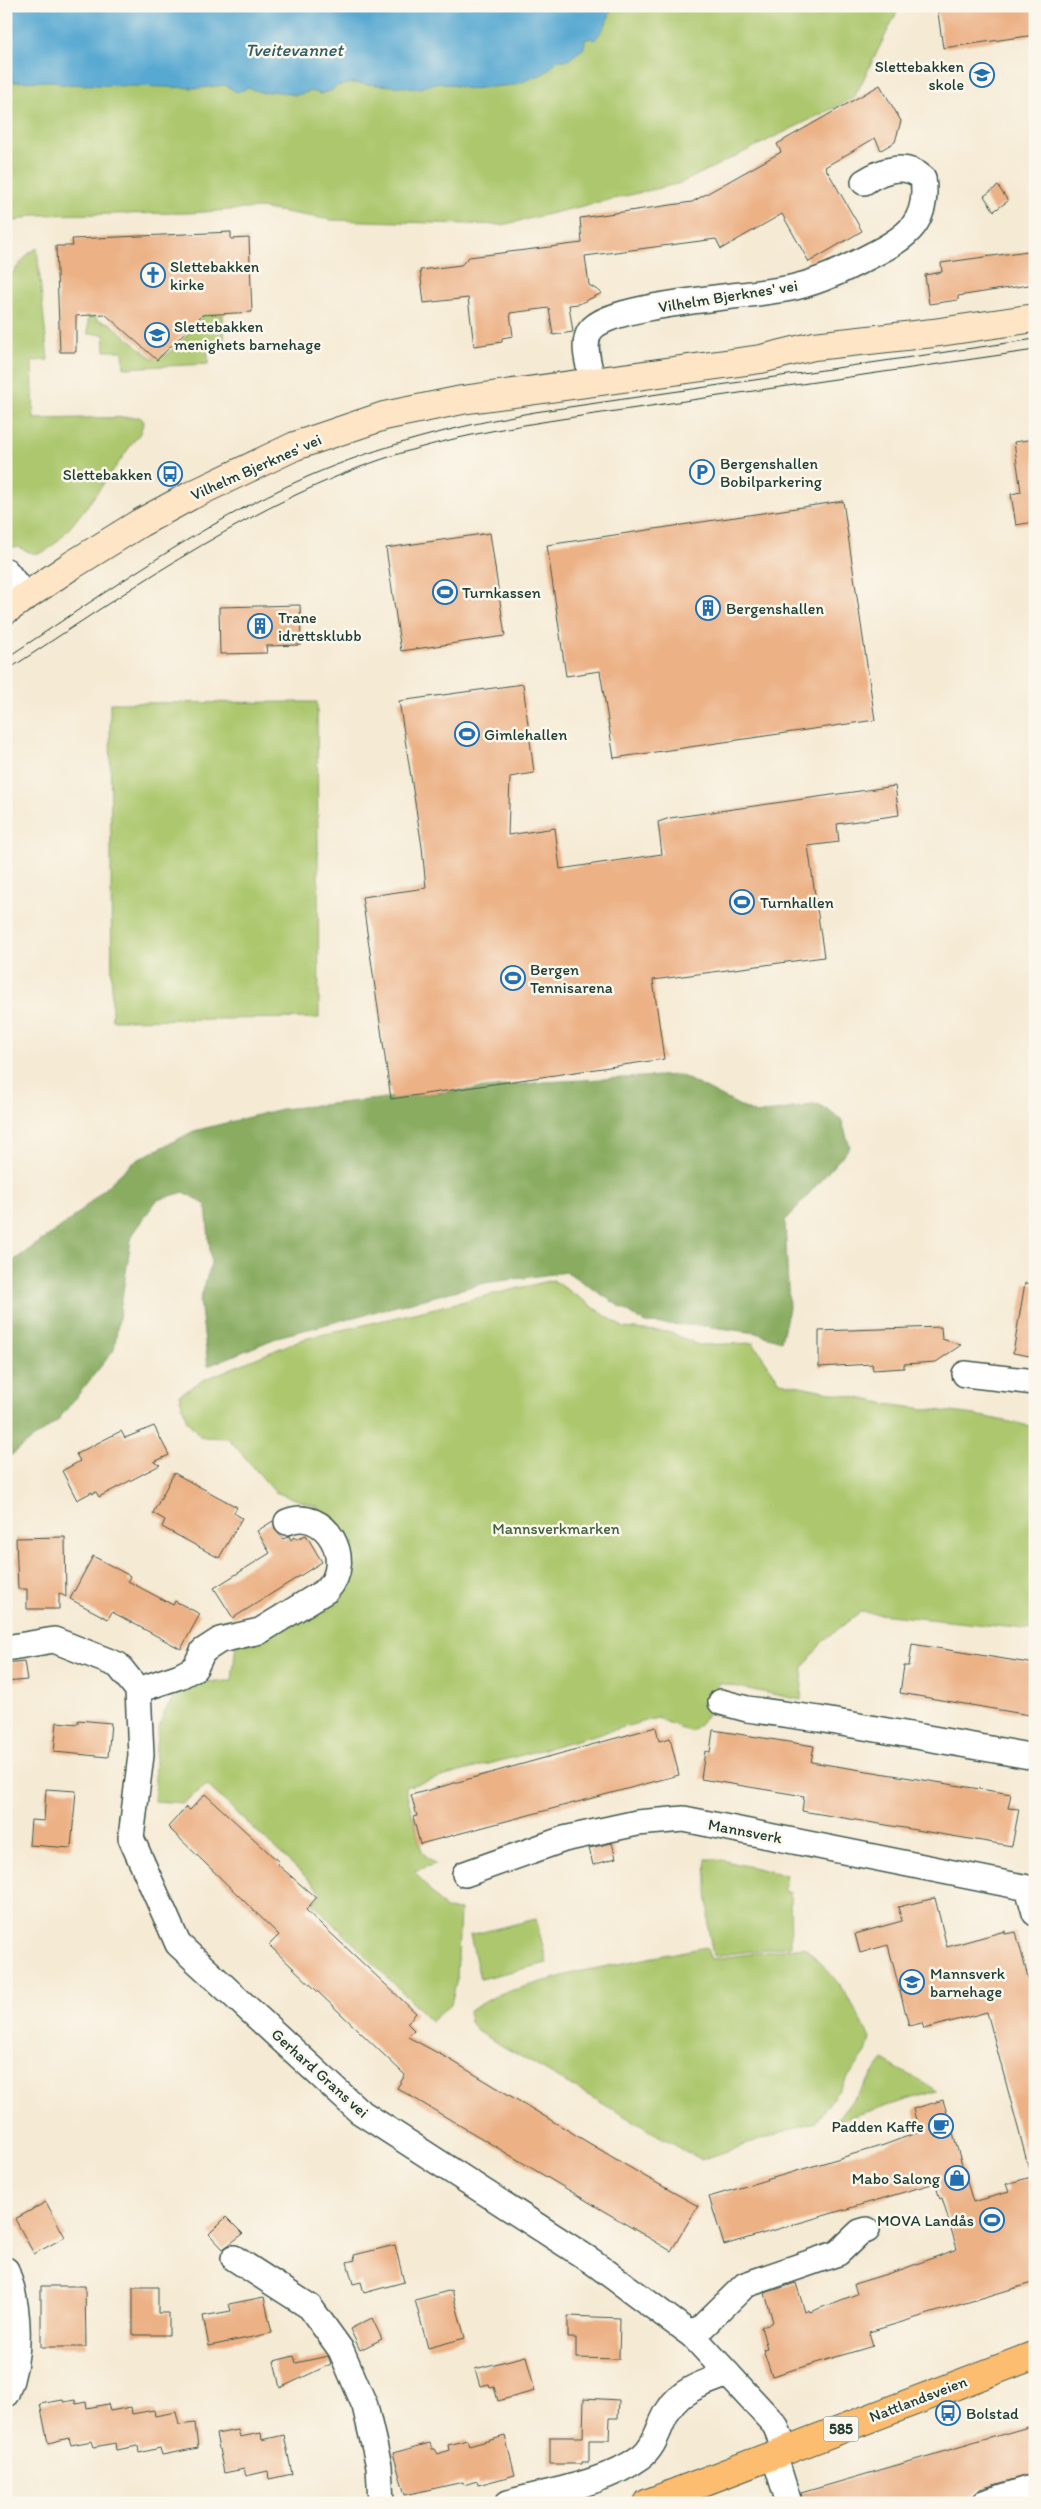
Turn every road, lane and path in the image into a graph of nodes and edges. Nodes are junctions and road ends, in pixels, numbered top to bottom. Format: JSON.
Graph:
{"nodes":[{"id":1,"x":864,"y":182,"type":"dead end"},
{"id":2,"x":1035,"y":318,"type":"edge"},
{"id":3,"x":593,"y":383,"type":"junction"},
{"id":4,"x":6,"y":571,"type":"edge"},
{"id":5,"x":16,"y":603,"type":"edge"},
{"id":6,"x":965,"y":1374,"type":"dead end"},
{"id":7,"x":1035,"y":1382,"type":"edge"},
{"id":8,"x":287,"y":1522,"type":"dead end"},
{"id":9,"x":6,"y":1648,"type":"edge"},
{"id":10,"x":138,"y":1690,"type":"junction"},
{"id":11,"x":721,"y":1702,"type":"dead end"},
{"id":12,"x":1035,"y":1757,"type":"edge"},
{"id":13,"x":466,"y":1874,"type":"dead end"},
{"id":14,"x":1031,"y":1882,"type":"edge"},
{"id":15,"x":1035,"y":1913,"type":"edge"},
{"id":16,"x":867,"y":2230,"type":"dead end"},
{"id":17,"x":234,"y":2258,"type":"dead end"},
{"id":18,"x":6,"y":2270,"type":"edge"},
{"id":19,"x":693,"y":2336,"type":"junction"},
{"id":20,"x":1035,"y":2355,"type":"edge"},
{"id":21,"x":728,"y":2374,"type":"junction"},
{"id":22,"x":6,"y":2394,"type":"edge"},
{"id":23,"x":780,"y":2453,"type":"junction"},
{"id":24,"x":1035,"y":2487,"type":"edge"},
{"id":25,"x":381,"y":2503,"type":"edge"},
{"id":26,"x":508,"y":2503,"type":"edge"},
{"id":27,"x":648,"y":2503,"type":"edge"},
{"id":28,"x":789,"y":2503,"type":"edge"},
{"id":29,"x":984,"y":2503,"type":"edge"}],
"edges":[{"from":1,"to":3,"type":"street","name":"Vilhelm Bjerknes' vei"},
{"from":2,"to":3,"type":"main road","name":"Vilhelm Bjerknes' vei"},
{"from":3,"to":5,"type":"main road","name":"Vilhelm Bjerknes' vei"},
{"from":4,"to":5,"type":"street"},
{"from":6,"to":7,"type":"street"},
{"from":8,"to":10,"type":"street"},
{"from":9,"to":10,"type":"street"},
{"from":10,"to":19,"type":"street","name":"Gerhard Grans vei"},
{"from":11,"to":12,"type":"street"},
{"from":13,"to":14,"type":"street","name":"Mannsverk"},
{"from":14,"to":15,"type":"street","name":"Mannsverk"},
{"from":16,"to":19,"type":"street"},
{"from":17,"to":25,"type":"street"},
{"from":18,"to":22,"type":"street"},
{"from":19,"to":21,"type":"street","name":"Gerhard Grans vei"},
{"from":20,"to":23,"type":"main road","name":"Nattlandsveien","number":"585"},
{"from":21,"to":23,"type":"street","name":"Gerhard Grans vei"},
{"from":21,"to":26,"type":"street"},
{"from":23,"to":27,"type":"main road","name":"Nattlandsveien","number":"585"},
{"from":23,"to":28,"type":"street"},
{"from":24,"to":29,"type":"street"}]}
